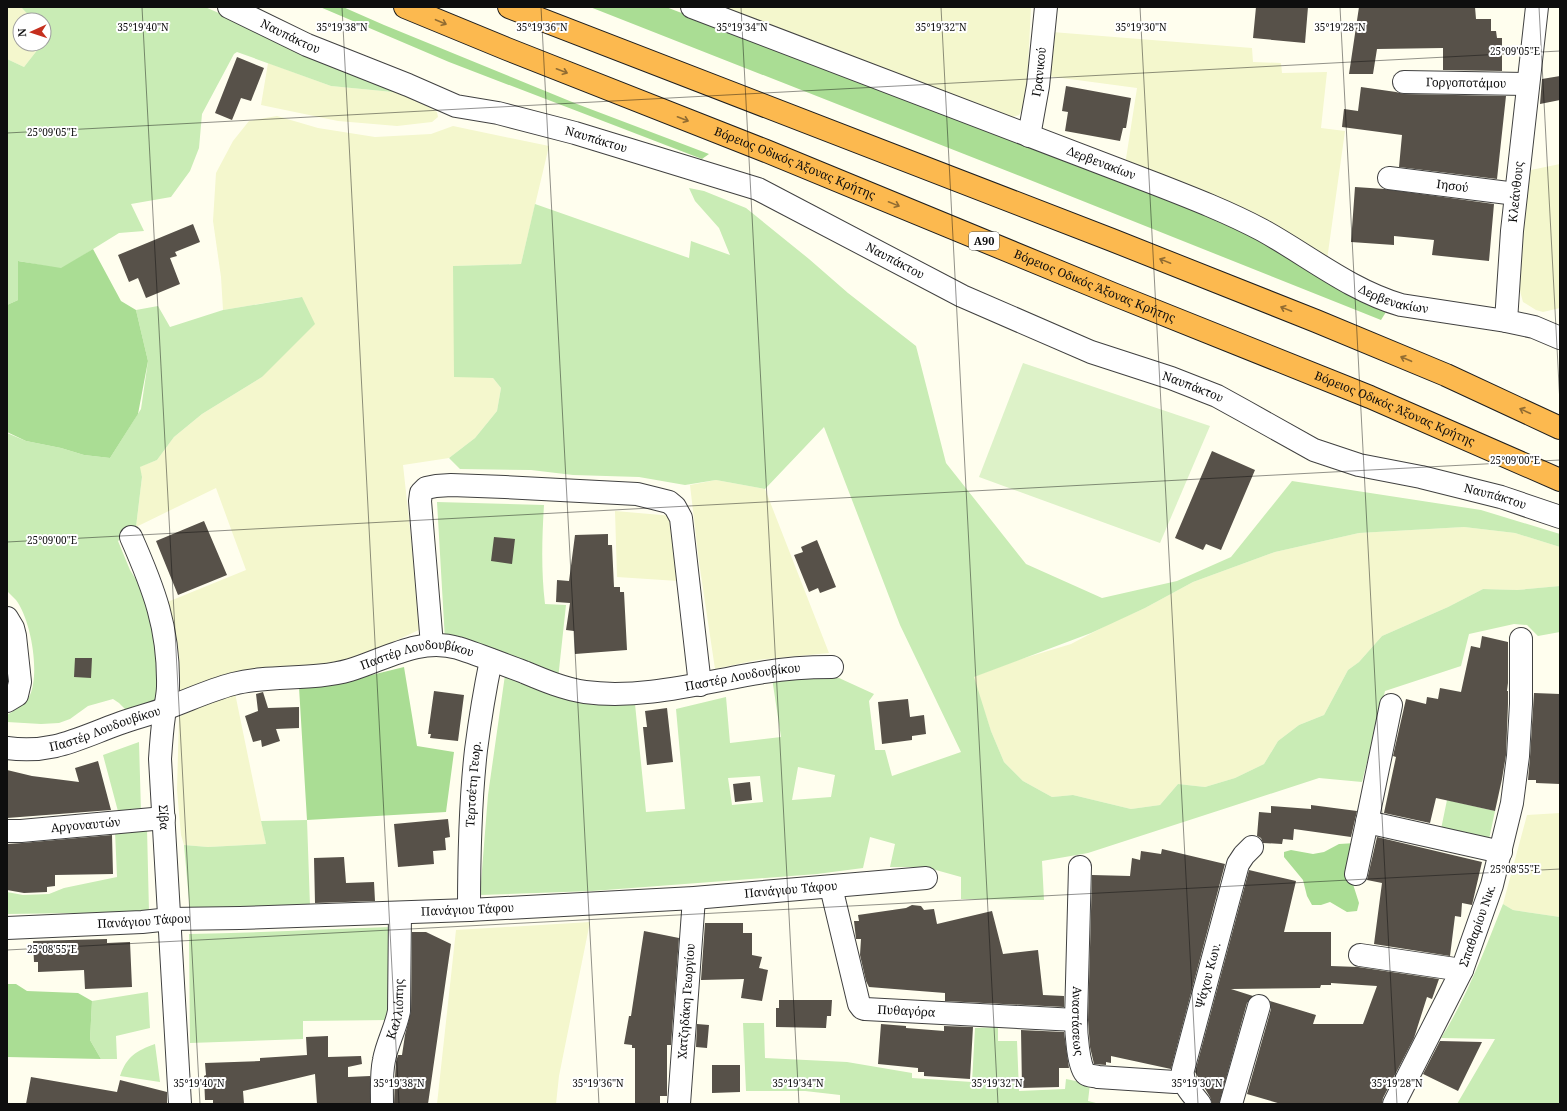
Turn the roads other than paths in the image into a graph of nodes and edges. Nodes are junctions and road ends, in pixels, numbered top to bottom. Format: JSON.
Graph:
{"nodes":[{"id":1,"x":229,"y":7,"type":"edge"},
{"id":2,"x":405,"y":7,"type":"edge"},
{"id":3,"x":509,"y":7,"type":"edge"},
{"id":4,"x":692,"y":7,"type":"edge"},
{"id":5,"x":1046,"y":7,"type":"edge"},
{"id":6,"x":1537,"y":7,"type":"edge"},
{"id":7,"x":1404,"y":82,"type":"dead end"},
{"id":8,"x":1528,"y":84,"type":"junction"},
{"id":9,"x":1029,"y":136,"type":"junction"},
{"id":10,"x":1389,"y":178,"type":"dead end"},
{"id":11,"x":1516,"y":194,"type":"junction"},
{"id":12,"x":1506,"y":321,"type":"junction"},
{"id":13,"x":1560,"y":338,"type":"edge"},
{"id":14,"x":1560,"y":428,"type":"edge"},
{"id":15,"x":1560,"y":480,"type":"edge"},
{"id":16,"x":1560,"y":518,"type":"edge"},
{"id":17,"x":131,"y":537,"type":"dead end"},
{"id":18,"x":7,"y":618,"type":"edge"},
{"id":19,"x":1521,"y":638,"type":"dead end"},
{"id":20,"x":432,"y":645,"type":"junction"},
{"id":21,"x":491,"y":660,"type":"junction"},
{"id":22,"x":832,"y":667,"type":"dead end"},
{"id":23,"x":700,"y":684,"type":"junction"},
{"id":24,"x":7,"y":701,"type":"edge"},
{"id":25,"x":1392,"y":705,"type":"dead end"},
{"id":26,"x":165,"y":709,"type":"junction"},
{"id":27,"x":7,"y":748,"type":"edge"},
{"id":28,"x":164,"y":818,"type":"junction"},
{"id":29,"x":1367,"y":822,"type":"junction"},
{"id":30,"x":7,"y":830,"type":"edge"},
{"id":31,"x":1252,"y":847,"type":"dead end"},
{"id":32,"x":1501,"y":852,"type":"junction"},
{"id":33,"x":1080,"y":867,"type":"dead end"},
{"id":34,"x":1356,"y":874,"type":"dead end"},
{"id":35,"x":926,"y":878,"type":"dead end"},
{"id":36,"x":831,"y":887,"type":"junction"},
{"id":37,"x":694,"y":898,"type":"junction"},
{"id":38,"x":469,"y":910,"type":"junction"},
{"id":39,"x":400,"y":913,"type":"junction"},
{"id":40,"x":170,"y":919,"type":"junction"},
{"id":41,"x":7,"y":928,"type":"edge"},
{"id":42,"x":1360,"y":955,"type":"dead end"},
{"id":43,"x":1462,"y":970,"type":"junction"},
{"id":44,"x":1259,"y":1006,"type":"dead end"},
{"id":45,"x":1076,"y":1020,"type":"junction"},
{"id":46,"x":1184,"y":1081,"type":"junction"},
{"id":47,"x":180,"y":1104,"type":"edge"},
{"id":48,"x":382,"y":1104,"type":"edge"},
{"id":49,"x":679,"y":1104,"type":"edge"},
{"id":50,"x":1200,"y":1104,"type":"edge"},
{"id":51,"x":1231,"y":1104,"type":"edge"},
{"id":52,"x":1394,"y":1104,"type":"edge"}],
"edges":[{"from":1,"to":16,"type":"street","name":"Ναυπάκτου"},
{"from":2,"to":15,"type":"highway","name":"Βόρειος Οδικός Άξονας Κρήτης","number":"Α90","one_way":true},
{"from":14,"to":3,"type":"highway","one_way":true},
{"from":4,"to":9,"type":"street","name":"Δερβενακίων"},
{"from":5,"to":9,"type":"street","name":"Γρανικού"},
{"from":6,"to":8,"type":"street","name":"Κλεάνθους"},
{"from":7,"to":8,"type":"street","name":"Γοργοποτάμου"},
{"from":8,"to":11,"type":"street","name":"Κλεάνθους"},
{"from":9,"to":12,"type":"street","name":"Δερβενακίων"},
{"from":10,"to":11,"type":"street","name":"Ιησού"},
{"from":11,"to":12,"type":"street","name":"Κλεάνθους"},
{"from":12,"to":13,"type":"street"},
{"from":17,"to":26,"type":"street","name":"Σίβα"},
{"from":18,"to":24,"type":"street"},
{"from":19,"to":32,"type":"street","name":"Σπαθαρίου Νικ."},
{"from":20,"to":21,"type":"street","name":"Παστέρ Λουδουβίκου"},
{"from":20,"to":23,"type":"street"},
{"from":20,"to":26,"type":"street","name":"Παστέρ Λουδουβίκου"},
{"from":21,"to":23,"type":"street","name":"Παστέρ Λουδουβίκου"},
{"from":21,"to":38,"type":"street","name":"Τερτσέτη Γεωρ."},
{"from":22,"to":23,"type":"street","name":"Παστέρ Λουδουβίκου"},
{"from":25,"to":29,"type":"street"},
{"from":26,"to":27,"type":"street","name":"Παστέρ Λουδουβίκου"},
{"from":26,"to":28,"type":"street","name":"Σίβα"},
{"from":28,"to":30,"type":"street","name":"Αργοναυτών"},
{"from":28,"to":40,"type":"street","name":"Σίβα"},
{"from":29,"to":32,"type":"street"},
{"from":29,"to":34,"type":"street"},
{"from":31,"to":46,"type":"street","name":"Ψάχου Κων."},
{"from":32,"to":43,"type":"street","name":"Σπαθαρίου Νικ."},
{"from":33,"to":45,"type":"street","name":"Αναστάσεως"},
{"from":35,"to":36,"type":"street","name":"Πανάγιου Τάφου"},
{"from":36,"to":37,"type":"street","name":"Πανάγιου Τάφου"},
{"from":36,"to":45,"type":"street","name":"Πυθαγόρα"},
{"from":37,"to":38,"type":"street","name":"Πανάγιου Τάφου"},
{"from":37,"to":49,"type":"street","name":"Χατζηδάκη Γεωργίου"},
{"from":38,"to":39,"type":"street","name":"Πανάγιου Τάφου"},
{"from":39,"to":40,"type":"street","name":"Πανάγιου Τάφου"},
{"from":39,"to":48,"type":"street","name":"Καλλιόπης"},
{"from":40,"to":41,"type":"street","name":"Πανάγιου Τάφου"},
{"from":40,"to":47,"type":"street","name":"Σίβα"},
{"from":42,"to":43,"type":"street"},
{"from":43,"to":52,"type":"street","name":"Σπαθαρίου Νικ."},
{"from":44,"to":51,"type":"street"},
{"from":45,"to":46,"type":"street","name":"Αναστάσεως"},
{"from":46,"to":50,"type":"street"}]}
